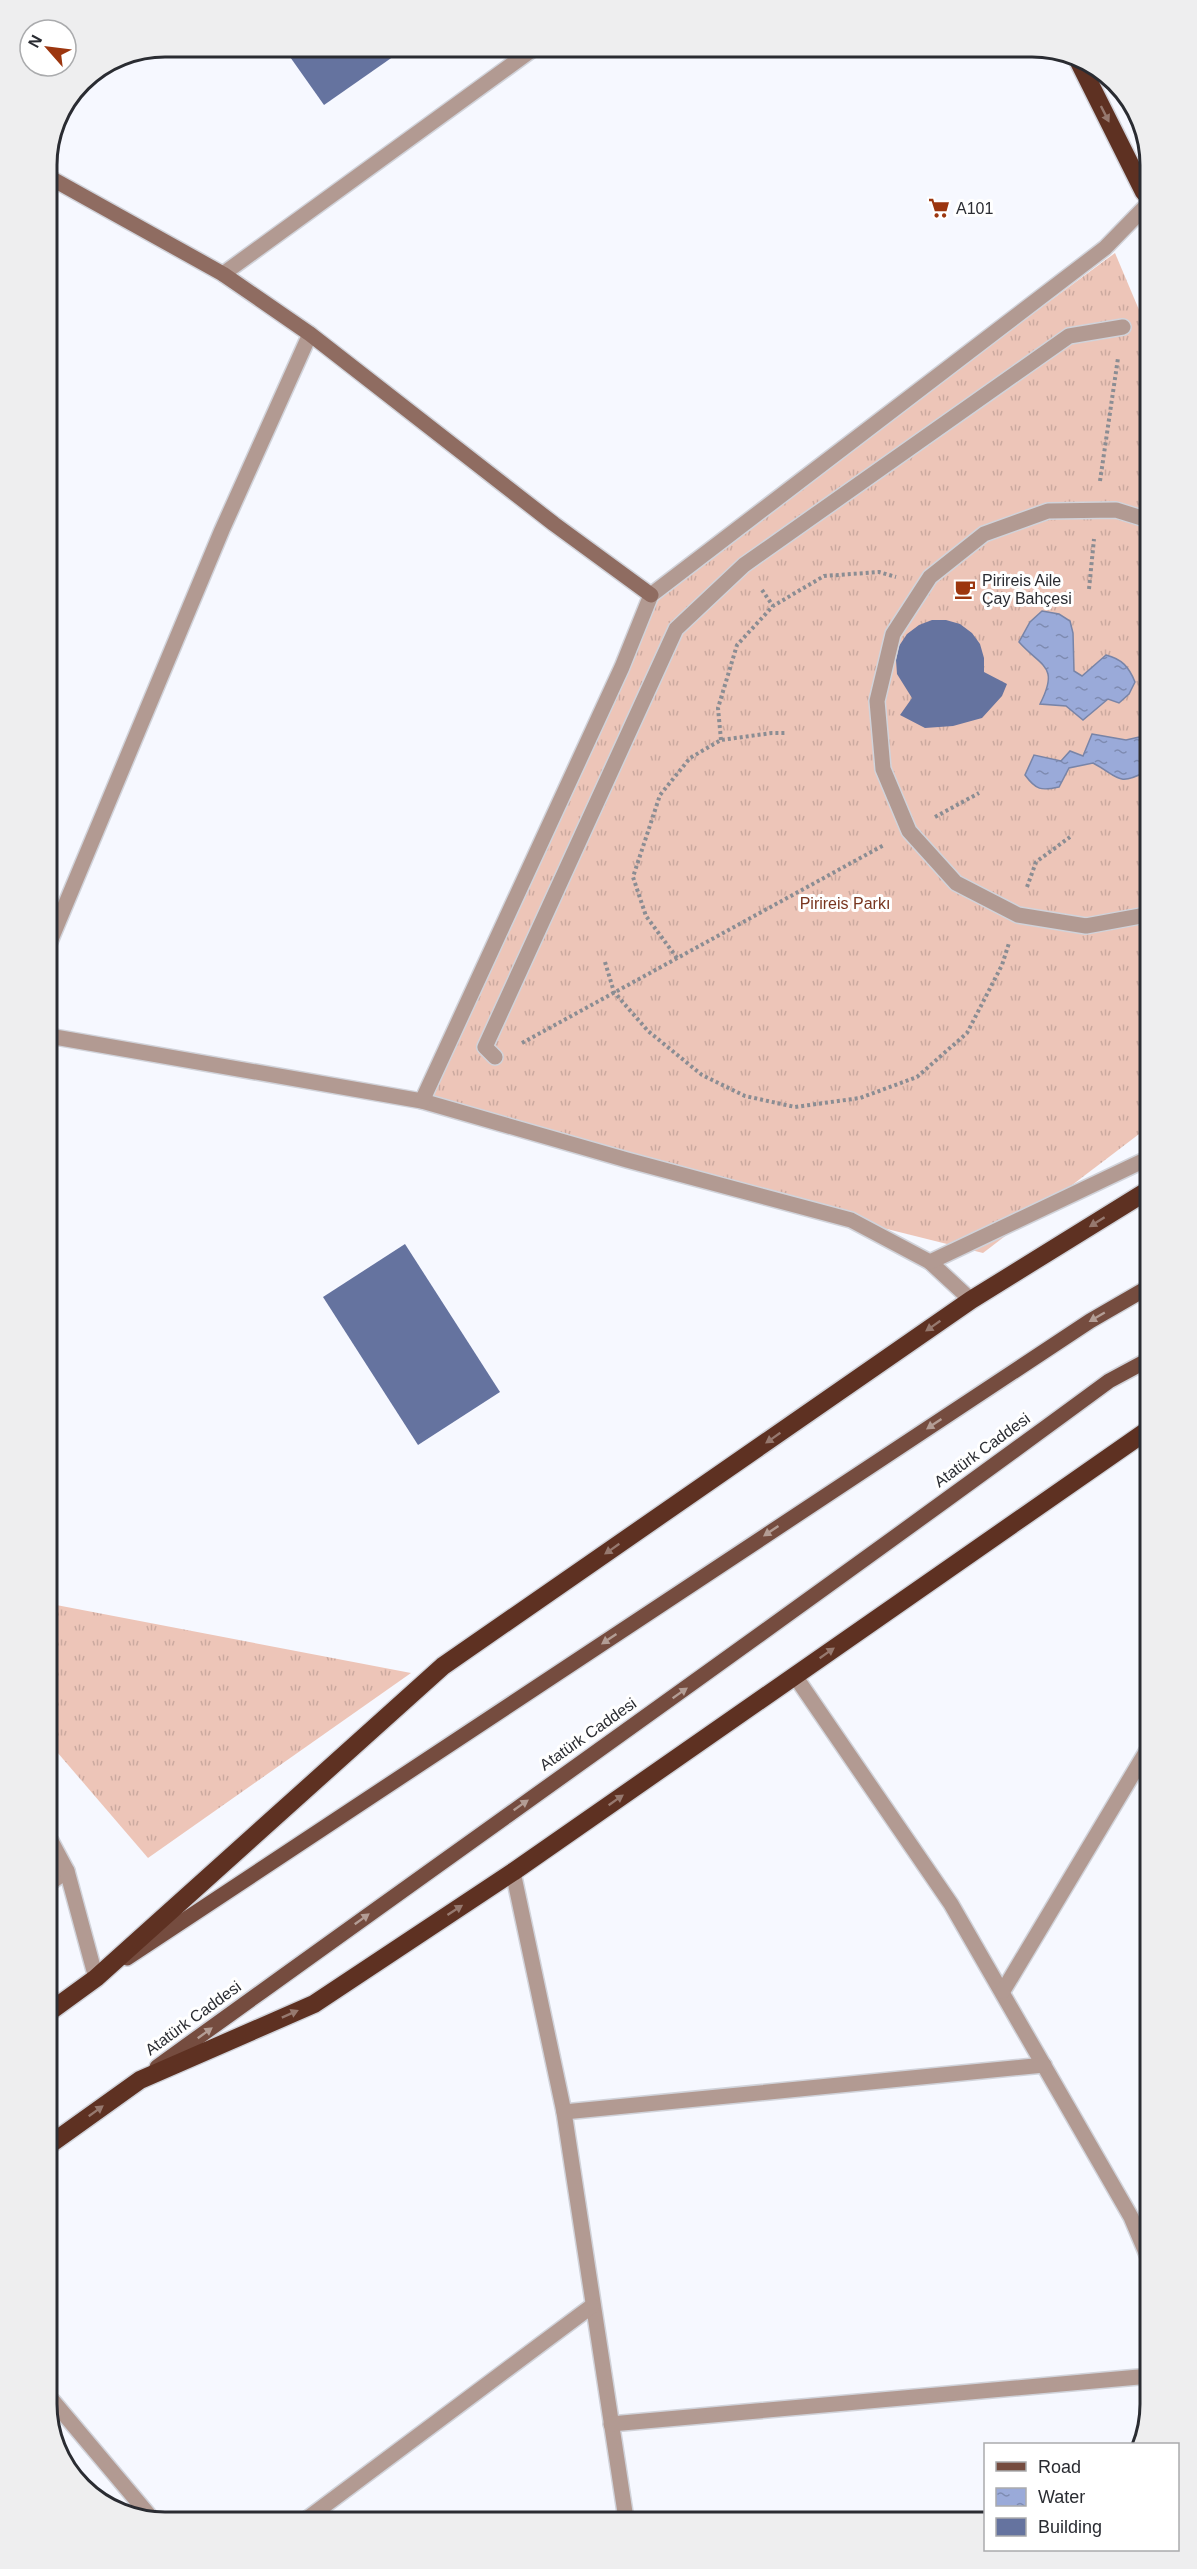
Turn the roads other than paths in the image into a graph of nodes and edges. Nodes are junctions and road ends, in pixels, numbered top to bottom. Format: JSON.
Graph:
{"nodes":[{"id":1,"x":522,"y":57,"type":"edge"},
{"id":2,"x":1083,"y":71,"type":"edge"},
{"id":3,"x":57,"y":182,"type":"edge"},
{"id":4,"x":1140,"y":184,"type":"edge"},
{"id":5,"x":1140,"y":212,"type":"edge"},
{"id":6,"x":223,"y":274,"type":"junction"},
{"id":7,"x":1123,"y":327,"type":"road end"},
{"id":8,"x":310,"y":334,"type":"junction"},
{"id":9,"x":1140,"y":517,"type":"edge"},
{"id":10,"x":651,"y":595,"type":"junction"},
{"id":11,"x":1140,"y":916,"type":"edge"},
{"id":12,"x":57,"y":925,"type":"edge"},
{"id":13,"x":57,"y":1037,"type":"edge"},
{"id":14,"x":495,"y":1057,"type":"road end"},
{"id":15,"x":422,"y":1101,"type":"junction"},
{"id":16,"x":1140,"y":1162,"type":"edge"},
{"id":17,"x":1140,"y":1195,"type":"edge"},
{"id":18,"x":930,"y":1262,"type":"junction"},
{"id":19,"x":1140,"y":1292,"type":"edge"},
{"id":20,"x":971,"y":1300,"type":"junction"},
{"id":21,"x":1140,"y":1364,"type":"edge"},
{"id":22,"x":1140,"y":1436,"type":"edge"},
{"id":23,"x":795,"y":1676,"type":"junction"},
{"id":24,"x":1140,"y":1762,"type":"edge"},
{"id":25,"x":57,"y":1852,"type":"edge"},
{"id":26,"x":67,"y":1870,"type":"junction"},
{"id":27,"x":513,"y":1872,"type":"junction"},
{"id":28,"x":57,"y":1878,"type":"edge"},
{"id":29,"x":96,"y":1978,"type":"junction"},
{"id":30,"x":1003,"y":1991,"type":"junction"},
{"id":31,"x":57,"y":2006,"type":"edge"},
{"id":32,"x":1044,"y":2065,"type":"junction"},
{"id":33,"x":140,"y":2080,"type":"junction"},
{"id":34,"x":564,"y":2112,"type":"junction"},
{"id":35,"x":57,"y":2139,"type":"edge"},
{"id":36,"x":1140,"y":2238,"type":"edge"},
{"id":37,"x":592,"y":2306,"type":"junction"},
{"id":38,"x":1140,"y":2377,"type":"edge"},
{"id":39,"x":57,"y":2406,"type":"edge"},
{"id":40,"x":611,"y":2424,"type":"junction"},
{"id":41,"x":144,"y":2510,"type":"edge"},
{"id":42,"x":316,"y":2512,"type":"edge"},
{"id":43,"x":625,"y":2512,"type":"edge"}],
"edges":[{"from":1,"to":6,"type":"street"},
{"from":2,"to":4,"type":"highway","one_way":true},
{"from":3,"to":6,"type":"street"},
{"from":5,"to":10,"type":"street"},
{"from":6,"to":8,"type":"street"},
{"from":7,"to":14,"type":"street"},
{"from":8,"to":10,"type":"street"},
{"from":8,"to":12,"type":"street"},
{"from":9,"to":11,"type":"street"},
{"from":10,"to":15,"type":"street"},
{"from":13,"to":15,"type":"street"},
{"from":15,"to":18,"type":"street"},
{"from":16,"to":18,"type":"street"},
{"from":17,"to":20,"type":"highway","one_way":true},
{"from":18,"to":20,"type":"street"},
{"from":19,"to":29,"type":"main road","one_way":true},
{"from":20,"to":29,"type":"highway","one_way":true},
{"from":33,"to":21,"type":"main road","name":"Atatürk Caddesi","one_way":true},
{"from":23,"to":22,"type":"highway","one_way":true},
{"from":27,"to":23,"type":"highway","one_way":true},
{"from":23,"to":30,"type":"street"},
{"from":24,"to":30,"type":"street"},
{"from":25,"to":26,"type":"street"},
{"from":26,"to":28,"type":"street"},
{"from":26,"to":29,"type":"street"},
{"from":33,"to":27,"type":"highway","one_way":true},
{"from":27,"to":34,"type":"street"},
{"from":29,"to":31,"type":"highway"},
{"from":30,"to":32,"type":"street"},
{"from":32,"to":34,"type":"street"},
{"from":32,"to":36,"type":"street"},
{"from":35,"to":33,"type":"highway","name":"Atatürk Caddesi","one_way":true},
{"from":34,"to":37,"type":"street"},
{"from":37,"to":40,"type":"street"},
{"from":37,"to":42,"type":"street"},
{"from":38,"to":40,"type":"street"},
{"from":39,"to":41,"type":"street"},
{"from":40,"to":43,"type":"street"}]}
